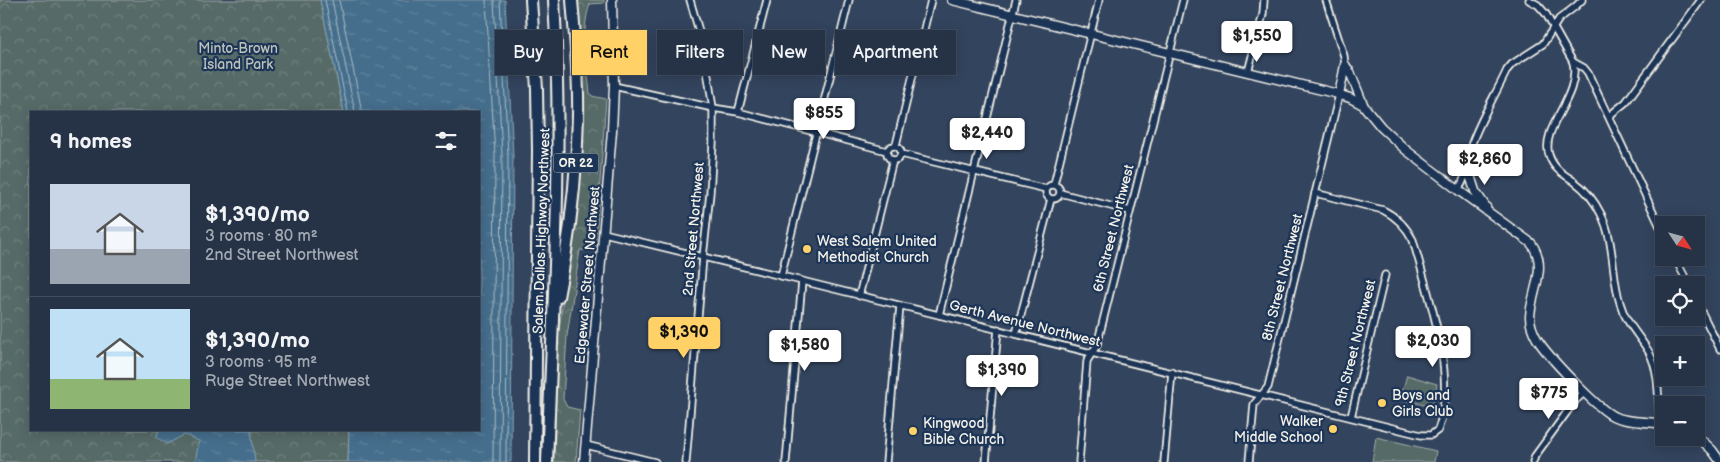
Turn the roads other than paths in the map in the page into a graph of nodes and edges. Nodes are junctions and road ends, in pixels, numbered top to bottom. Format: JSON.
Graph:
{"nodes":[{"id":1,"x":554,"y":0,"type":"edge"},
{"id":2,"x":572,"y":0,"type":"edge"},
{"id":3,"x":612,"y":0,"type":"edge"},
{"id":4,"x":690,"y":0,"type":"edge"},
{"id":5,"x":767,"y":0,"type":"edge"},
{"id":6,"x":848,"y":0,"type":"edge"},
{"id":7,"x":931,"y":0,"type":"edge"},
{"id":8,"x":952,"y":0,"type":"edge"},
{"id":9,"x":1016,"y":0,"type":"edge"},
{"id":10,"x":1099,"y":0,"type":"edge"},
{"id":11,"x":1182,"y":0,"type":"edge"},
{"id":12,"x":1264,"y":0,"type":"edge"},
{"id":13,"x":1326,"y":0,"type":"edge"},
{"id":14,"x":1529,"y":0,"type":"edge"},
{"id":15,"x":1582,"y":0,"type":"edge"},
{"id":16,"x":1701,"y":0,"type":"edge"},
{"id":17,"x":531,"y":1,"type":"edge"},
{"id":18,"x":1012,"y":15,"type":"junction"},
{"id":19,"x":1554,"y":26,"type":"junction"},
{"id":20,"x":1090,"y":34,"type":"junction"},
{"id":21,"x":1169,"y":54,"type":"junction"},
{"id":22,"x":1573,"y":62,"type":"junction"},
{"id":23,"x":1345,"y":65,"type":"junction"},
{"id":24,"x":1248,"y":72,"type":"junction"},
{"id":25,"x":614,"y":86,"type":"junction"},
{"id":26,"x":1339,"y":95,"type":"junction"},
{"id":27,"x":1364,"y":105,"type":"junction"},
{"id":28,"x":713,"y":108,"type":"junction"},
{"id":29,"x":738,"y":112,"type":"junction"},
{"id":30,"x":1609,"y":116,"type":"junction"},
{"id":31,"x":815,"y":132,"type":"junction"},
{"id":32,"x":896,"y":145,"type":"junction"},
{"id":33,"x":887,"y":151,"type":"junction"},
{"id":34,"x":902,"y":154,"type":"junction"},
{"id":35,"x":893,"y":160,"type":"junction"},
{"id":36,"x":1467,"y":166,"type":"junction"},
{"id":37,"x":974,"y":171,"type":"junction"},
{"id":38,"x":1054,"y":184,"type":"junction"},
{"id":39,"x":1046,"y":189,"type":"junction"},
{"id":40,"x":1458,"y":190,"type":"junction"},
{"id":41,"x":1060,"y":193,"type":"junction"},
{"id":42,"x":1315,"y":193,"type":"junction"},
{"id":43,"x":1051,"y":199,"type":"junction"},
{"id":44,"x":1130,"y":211,"type":"junction"},
{"id":45,"x":1490,"y":213,"type":"junction"},
{"id":46,"x":1655,"y":216,"type":"edge"},
{"id":47,"x":604,"y":234,"type":"junction"},
{"id":48,"x":703,"y":257,"type":"junction"},
{"id":49,"x":1385,"y":275,"type":"dead end"},
{"id":50,"x":781,"y":276,"type":"junction"},
{"id":51,"x":802,"y":281,"type":"junction"},
{"id":52,"x":859,"y":296,"type":"junction"},
{"id":53,"x":900,"y":306,"type":"junction"},
{"id":54,"x":939,"y":315,"type":"junction"},
{"id":55,"x":1705,"y":319,"type":"edge"},
{"id":56,"x":553,"y":325,"type":"junction"},
{"id":57,"x":998,"y":330,"type":"junction"},
{"id":58,"x":1016,"y":334,"type":"junction"},
{"id":59,"x":1720,"y":349,"type":"edge"},
{"id":60,"x":1092,"y":353,"type":"junction"},
{"id":61,"x":1172,"y":372,"type":"junction"},
{"id":62,"x":1585,"y":392,"type":"junction"},
{"id":63,"x":1261,"y":395,"type":"junction"},
{"id":64,"x":1659,"y":396,"type":"edge"},
{"id":65,"x":1350,"y":417,"type":"junction"},
{"id":66,"x":1655,"y":423,"type":"edge"},
{"id":67,"x":1705,"y":443,"type":"edge"},
{"id":68,"x":586,"y":445,"type":"junction"},
{"id":69,"x":1720,"y":461,"type":"edge"},
{"id":70,"x":535,"y":462,"type":"edge"},
{"id":71,"x":547,"y":462,"type":"edge"},
{"id":72,"x":584,"y":462,"type":"edge"},
{"id":73,"x":655,"y":462,"type":"edge"},
{"id":74,"x":686,"y":462,"type":"edge"},
{"id":75,"x":786,"y":462,"type":"edge"},
{"id":76,"x":886,"y":462,"type":"edge"},
{"id":77,"x":986,"y":462,"type":"edge"},
{"id":78,"x":1079,"y":462,"type":"edge"},
{"id":79,"x":1164,"y":462,"type":"edge"},
{"id":80,"x":1249,"y":462,"type":"edge"},
{"id":81,"x":1532,"y":462,"type":"edge"}],
"edges":[{"from":1,"to":56,"type":"highway","name":"Salem Dallas Highway Northwest","number":"OR 22"},
{"from":2,"to":56,"type":"highway","number":"OR 22"},
{"from":3,"to":25,"type":"street","name":"Edgewater Street Northwest"},
{"from":4,"to":28,"type":"street","name":"2nd Street Northwest"},
{"from":5,"to":29,"type":"street"},
{"from":6,"to":31,"type":"street"},
{"from":7,"to":32,"type":"street"},
{"from":8,"to":18,"type":"street"},
{"from":9,"to":18,"type":"street"},
{"from":10,"to":20,"type":"street"},
{"from":11,"to":21,"type":"street","name":"6th Street Northwest"},
{"from":12,"to":24,"type":"street"},
{"from":13,"to":23,"type":"street"},
{"from":14,"to":19,"type":"street"},
{"from":15,"to":19,"type":"street"},
{"from":16,"to":30,"type":"street"},
{"from":17,"to":70,"type":"highway","name":"Salem Dallas Highway Northwest","number":"OR 22"},
{"from":18,"to":20,"type":"street"},
{"from":18,"to":37,"type":"street"},
{"from":19,"to":22,"type":"street"},
{"from":19,"to":36,"type":"street"},
{"from":20,"to":21,"type":"street"},
{"from":20,"to":38,"type":"street"},
{"from":21,"to":24,"type":"street"},
{"from":21,"to":44,"type":"street","name":"6th Street Northwest"},
{"from":22,"to":30,"type":"street"},
{"from":22,"to":64,"type":"street"},
{"from":23,"to":26,"type":"street"},
{"from":23,"to":27,"type":"street"},
{"from":24,"to":26,"type":"street"},
{"from":25,"to":28,"type":"street"},
{"from":25,"to":47,"type":"street","name":"Edgewater Street Northwest"},
{"from":26,"to":27,"type":"street"},
{"from":26,"to":42,"type":"street","name":"8th Street Northwest"},
{"from":27,"to":40,"type":"street"},
{"from":28,"to":29,"type":"street"},
{"from":28,"to":48,"type":"street","name":"2nd Street Northwest"},
{"from":29,"to":31,"type":"street"},
{"from":30,"to":46,"type":"street"},
{"from":31,"to":33,"type":"street"},
{"from":31,"to":50,"type":"street"},
{"from":32,"to":33,"type":"street"},
{"from":32,"to":34,"type":"street"},
{"from":33,"to":35,"type":"street"},
{"from":34,"to":35,"type":"street"},
{"from":34,"to":37,"type":"street"},
{"from":35,"to":52,"type":"street"},
{"from":36,"to":40,"type":"street"},
{"from":36,"to":45,"type":"street"},
{"from":37,"to":39,"type":"street"},
{"from":37,"to":54,"type":"street"},
{"from":38,"to":39,"type":"street"},
{"from":38,"to":41,"type":"street"},
{"from":39,"to":43,"type":"street"},
{"from":40,"to":45,"type":"street"},
{"from":41,"to":43,"type":"street"},
{"from":41,"to":44,"type":"street"},
{"from":42,"to":63,"type":"street","name":"8th Street Northwest"},
{"from":42,"to":65,"type":"street","name":"Gerth Avenue Northwest"},
{"from":43,"to":58,"type":"street"},
{"from":44,"to":60,"type":"street","name":"6th Street Northwest"},
{"from":45,"to":62,"type":"street"},
{"from":47,"to":48,"type":"street","name":"Gerth Avenue Northwest"},
{"from":47,"to":68,"type":"street","name":"Edgewater Street Northwest"},
{"from":48,"to":50,"type":"street","name":"Gerth Avenue Northwest"},
{"from":48,"to":74,"type":"street","name":"2nd Street Northwest"},
{"from":49,"to":65,"type":"street","name":"9th Street Northwest"},
{"from":50,"to":51,"type":"street","name":"Gerth Avenue Northwest"},
{"from":51,"to":52,"type":"street","name":"Gerth Avenue Northwest"},
{"from":51,"to":75,"type":"street"},
{"from":52,"to":53,"type":"street","name":"Gerth Avenue Northwest"},
{"from":53,"to":54,"type":"street","name":"Gerth Avenue Northwest"},
{"from":53,"to":76,"type":"street"},
{"from":54,"to":57,"type":"street","name":"Gerth Avenue Northwest"},
{"from":55,"to":59,"type":"street"},
{"from":56,"to":71,"type":"highway","name":"Salem Dallas Highway Northwest","number":"OR 22"},
{"from":57,"to":58,"type":"street","name":"Gerth Avenue Northwest"},
{"from":57,"to":77,"type":"street"},
{"from":58,"to":60,"type":"street","name":"Gerth Avenue Northwest"},
{"from":60,"to":61,"type":"street","name":"Gerth Avenue Northwest"},
{"from":60,"to":78,"type":"street","name":"6th Street Northwest"},
{"from":61,"to":63,"type":"street","name":"Gerth Avenue Northwest"},
{"from":61,"to":79,"type":"street"},
{"from":62,"to":66,"type":"street"},
{"from":62,"to":81,"type":"street"},
{"from":63,"to":65,"type":"street","name":"Gerth Avenue Northwest"},
{"from":63,"to":80,"type":"street","name":"8th Street Northwest"},
{"from":67,"to":69,"type":"street"},
{"from":68,"to":72,"type":"street","name":"Edgewater Street Northwest"},
{"from":68,"to":73,"type":"street"}]}
